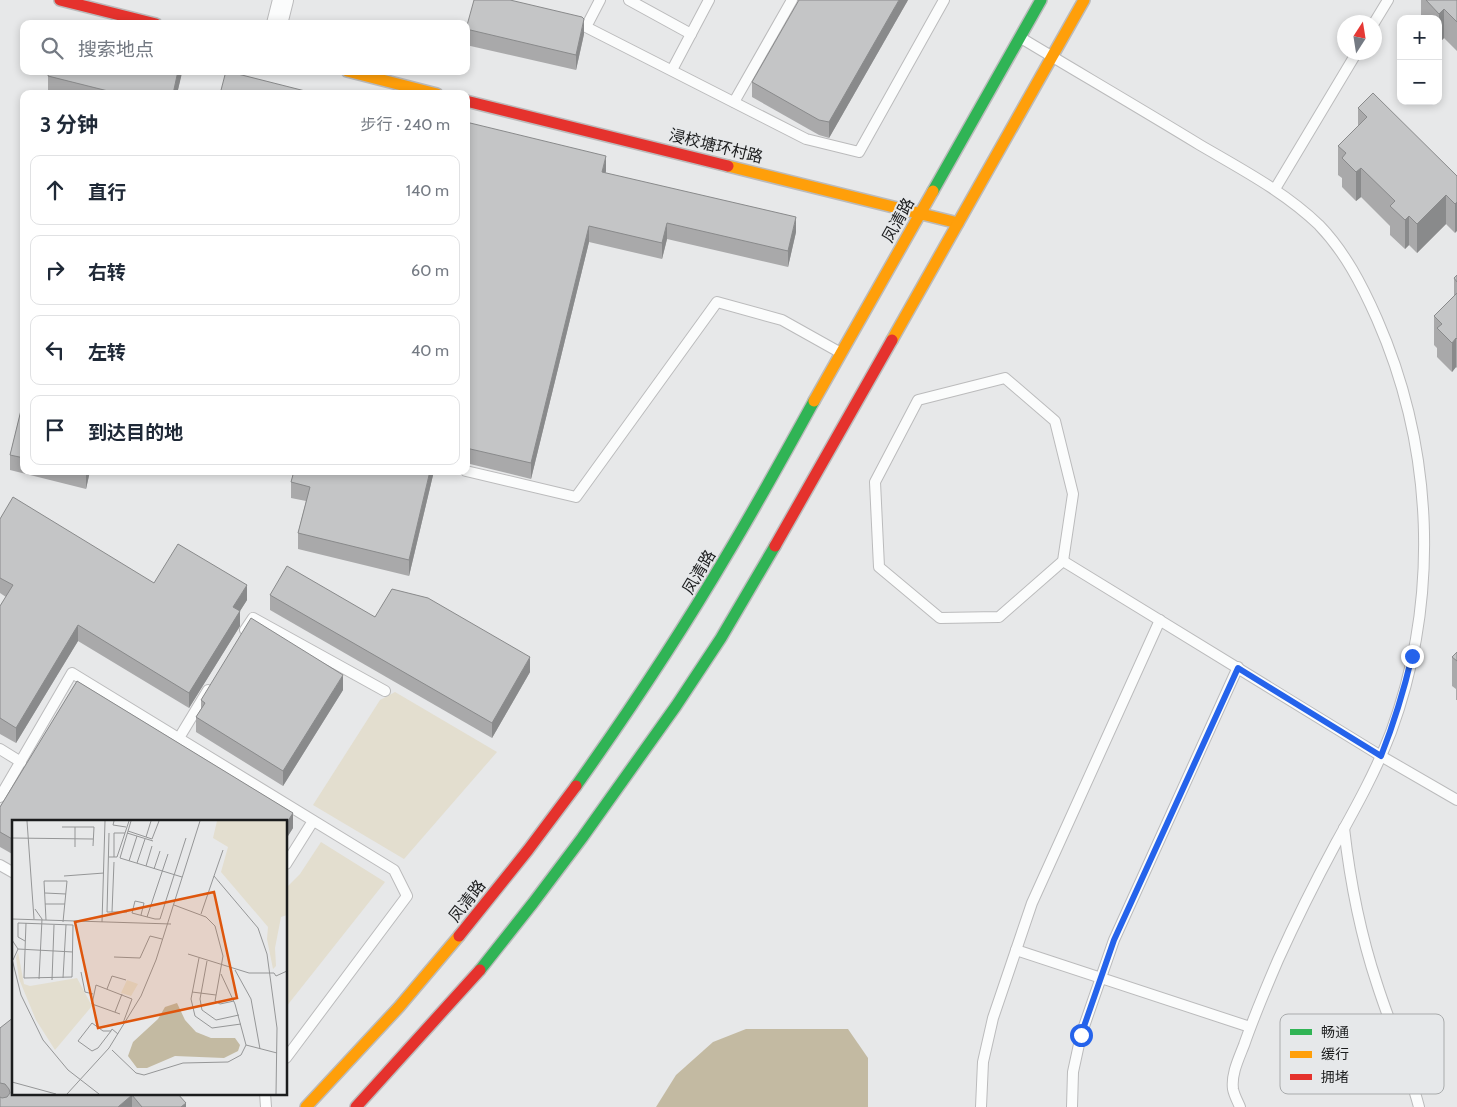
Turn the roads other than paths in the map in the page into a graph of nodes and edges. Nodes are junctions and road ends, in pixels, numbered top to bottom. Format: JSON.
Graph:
{"nodes":[{"id":1,"x":60,"y":0,"type":"edge"},
{"id":2,"x":283,"y":0,"type":"edge"},
{"id":3,"x":600,"y":0,"type":"edge"},
{"id":4,"x":629,"y":0,"type":"edge"},
{"id":5,"x":709,"y":0,"type":"edge"},
{"id":6,"x":792,"y":0,"type":"edge"},
{"id":7,"x":944,"y":0,"type":"edge"},
{"id":8,"x":1041,"y":0,"type":"edge"},
{"id":9,"x":1084,"y":0,"type":"edge"},
{"id":10,"x":1388,"y":0,"type":"edge"},
{"id":11,"x":1379,"y":15,"type":"edge"},
{"id":12,"x":140,"y":20,"type":"edge"},
{"id":13,"x":278,"y":20,"type":"edge"},
{"id":14,"x":691,"y":34,"type":"junction"},
{"id":15,"x":1020,"y":38,"type":"junction"},
{"id":16,"x":1052,"y":57,"type":"junction"},
{"id":17,"x":1352,"y":60,"type":"edge"},
{"id":18,"x":672,"y":70,"type":"junction"},
{"id":19,"x":363,"y":75,"type":"edge"},
{"id":20,"x":421,"y":90,"type":"edge"},
{"id":21,"x":470,"y":102,"type":"edge"},
{"id":22,"x":734,"y":102,"type":"junction"},
{"id":23,"x":1275,"y":189,"type":"junction"},
{"id":24,"x":921,"y":214,"type":"junction"},
{"id":25,"x":958,"y":223,"type":"junction"},
{"id":26,"x":842,"y":353,"type":"junction"},
{"id":27,"x":470,"y":472,"type":"edge"},
{"id":28,"x":1063,"y":560,"type":"junction"},
{"id":29,"x":1160,"y":620,"type":"junction"},
{"id":30,"x":238,"y":642,"type":"edge"},
{"id":31,"x":1238,"y":668,"type":"junction"},
{"id":32,"x":213,"y":682,"type":"edge"},
{"id":33,"x":385,"y":691,"type":"dead end"},
{"id":34,"x":178,"y":738,"type":"junction"},
{"id":35,"x":0,"y":749,"type":"edge"},
{"id":36,"x":1381,"y":756,"type":"junction"},
{"id":37,"x":20,"y":762,"type":"junction"},
{"id":38,"x":0,"y":797,"type":"edge"},
{"id":39,"x":1457,"y":800,"type":"edge"},
{"id":40,"x":313,"y":821,"type":"junction"},
{"id":41,"x":1344,"y":828,"type":"junction"},
{"id":42,"x":288,"y":861,"type":"edge"},
{"id":43,"x":0,"y":865,"type":"edge"},
{"id":44,"x":12,"y":873,"type":"edge"},
{"id":45,"x":1016,"y":950,"type":"junction"},
{"id":46,"x":1101,"y":978,"type":"junction"},
{"id":47,"x":1388,"y":1014,"type":"edge"},
{"id":48,"x":1250,"y":1028,"type":"junction"},
{"id":49,"x":288,"y":1055,"type":"edge"},
{"id":50,"x":265,"y":1094,"type":"edge"},
{"id":51,"x":1414,"y":1094,"type":"edge"},
{"id":52,"x":266,"y":1107,"type":"edge"},
{"id":53,"x":306,"y":1107,"type":"edge"},
{"id":54,"x":356,"y":1107,"type":"edge"},
{"id":55,"x":982,"y":1107,"type":"edge"},
{"id":56,"x":1072,"y":1107,"type":"edge"},
{"id":57,"x":1240,"y":1107,"type":"edge"},
{"id":58,"x":1418,"y":1107,"type":"edge"}],
"edges":[{"from":1,"to":12,"type":"main road"},
{"from":2,"to":13,"type":"street"},
{"from":3,"to":18,"type":"lane"},
{"from":4,"to":14,"type":"lane"},
{"from":5,"to":14,"type":"lane"},
{"from":6,"to":22,"type":"lane"},
{"from":7,"to":22,"type":"lane"},
{"from":8,"to":15,"type":"main road","name":"凤清路"},
{"from":9,"to":16,"type":"main road"},
{"from":10,"to":11,"type":"lane"},
{"from":14,"to":18,"type":"lane"},
{"from":15,"to":16,"type":"lane"},
{"from":15,"to":24,"type":"main road","name":"凤清路"},
{"from":16,"to":23,"type":"lane"},
{"from":16,"to":25,"type":"main road"},
{"from":17,"to":23,"type":"lane"},
{"from":18,"to":22,"type":"lane"},
{"from":19,"to":20,"type":"main road"},
{"from":21,"to":24,"type":"main road","name":"浸校塘环村路"},
{"from":23,"to":36,"type":"lane"},
{"from":24,"to":25,"type":"main road","name":"浸校塘环村路"},
{"from":24,"to":26,"type":"main road","name":"凤清路"},
{"from":25,"to":54,"type":"main road"},
{"from":26,"to":27,"type":"lane"},
{"from":26,"to":53,"type":"main road","name":"凤清路"},
{"from":28,"to":28,"type":"lane"},
{"from":28,"to":29,"type":"lane"},
{"from":29,"to":31,"type":"lane"},
{"from":29,"to":45,"type":"lane"},
{"from":30,"to":33,"type":"lane"},
{"from":31,"to":36,"type":"lane"},
{"from":31,"to":46,"type":"lane"},
{"from":32,"to":34,"type":"lane"},
{"from":34,"to":37,"type":"lane"},
{"from":34,"to":40,"type":"lane"},
{"from":35,"to":37,"type":"lane"},
{"from":36,"to":39,"type":"lane"},
{"from":36,"to":41,"type":"lane"},
{"from":37,"to":38,"type":"lane"},
{"from":40,"to":42,"type":"lane"},
{"from":40,"to":49,"type":"lane"},
{"from":41,"to":47,"type":"lane"},
{"from":41,"to":48,"type":"lane"},
{"from":43,"to":44,"type":"lane"},
{"from":45,"to":46,"type":"lane"},
{"from":45,"to":55,"type":"lane"},
{"from":46,"to":48,"type":"lane"},
{"from":46,"to":56,"type":"lane"},
{"from":48,"to":57,"type":"lane"},
{"from":50,"to":52,"type":"lane"},
{"from":51,"to":58,"type":"lane"}]}
